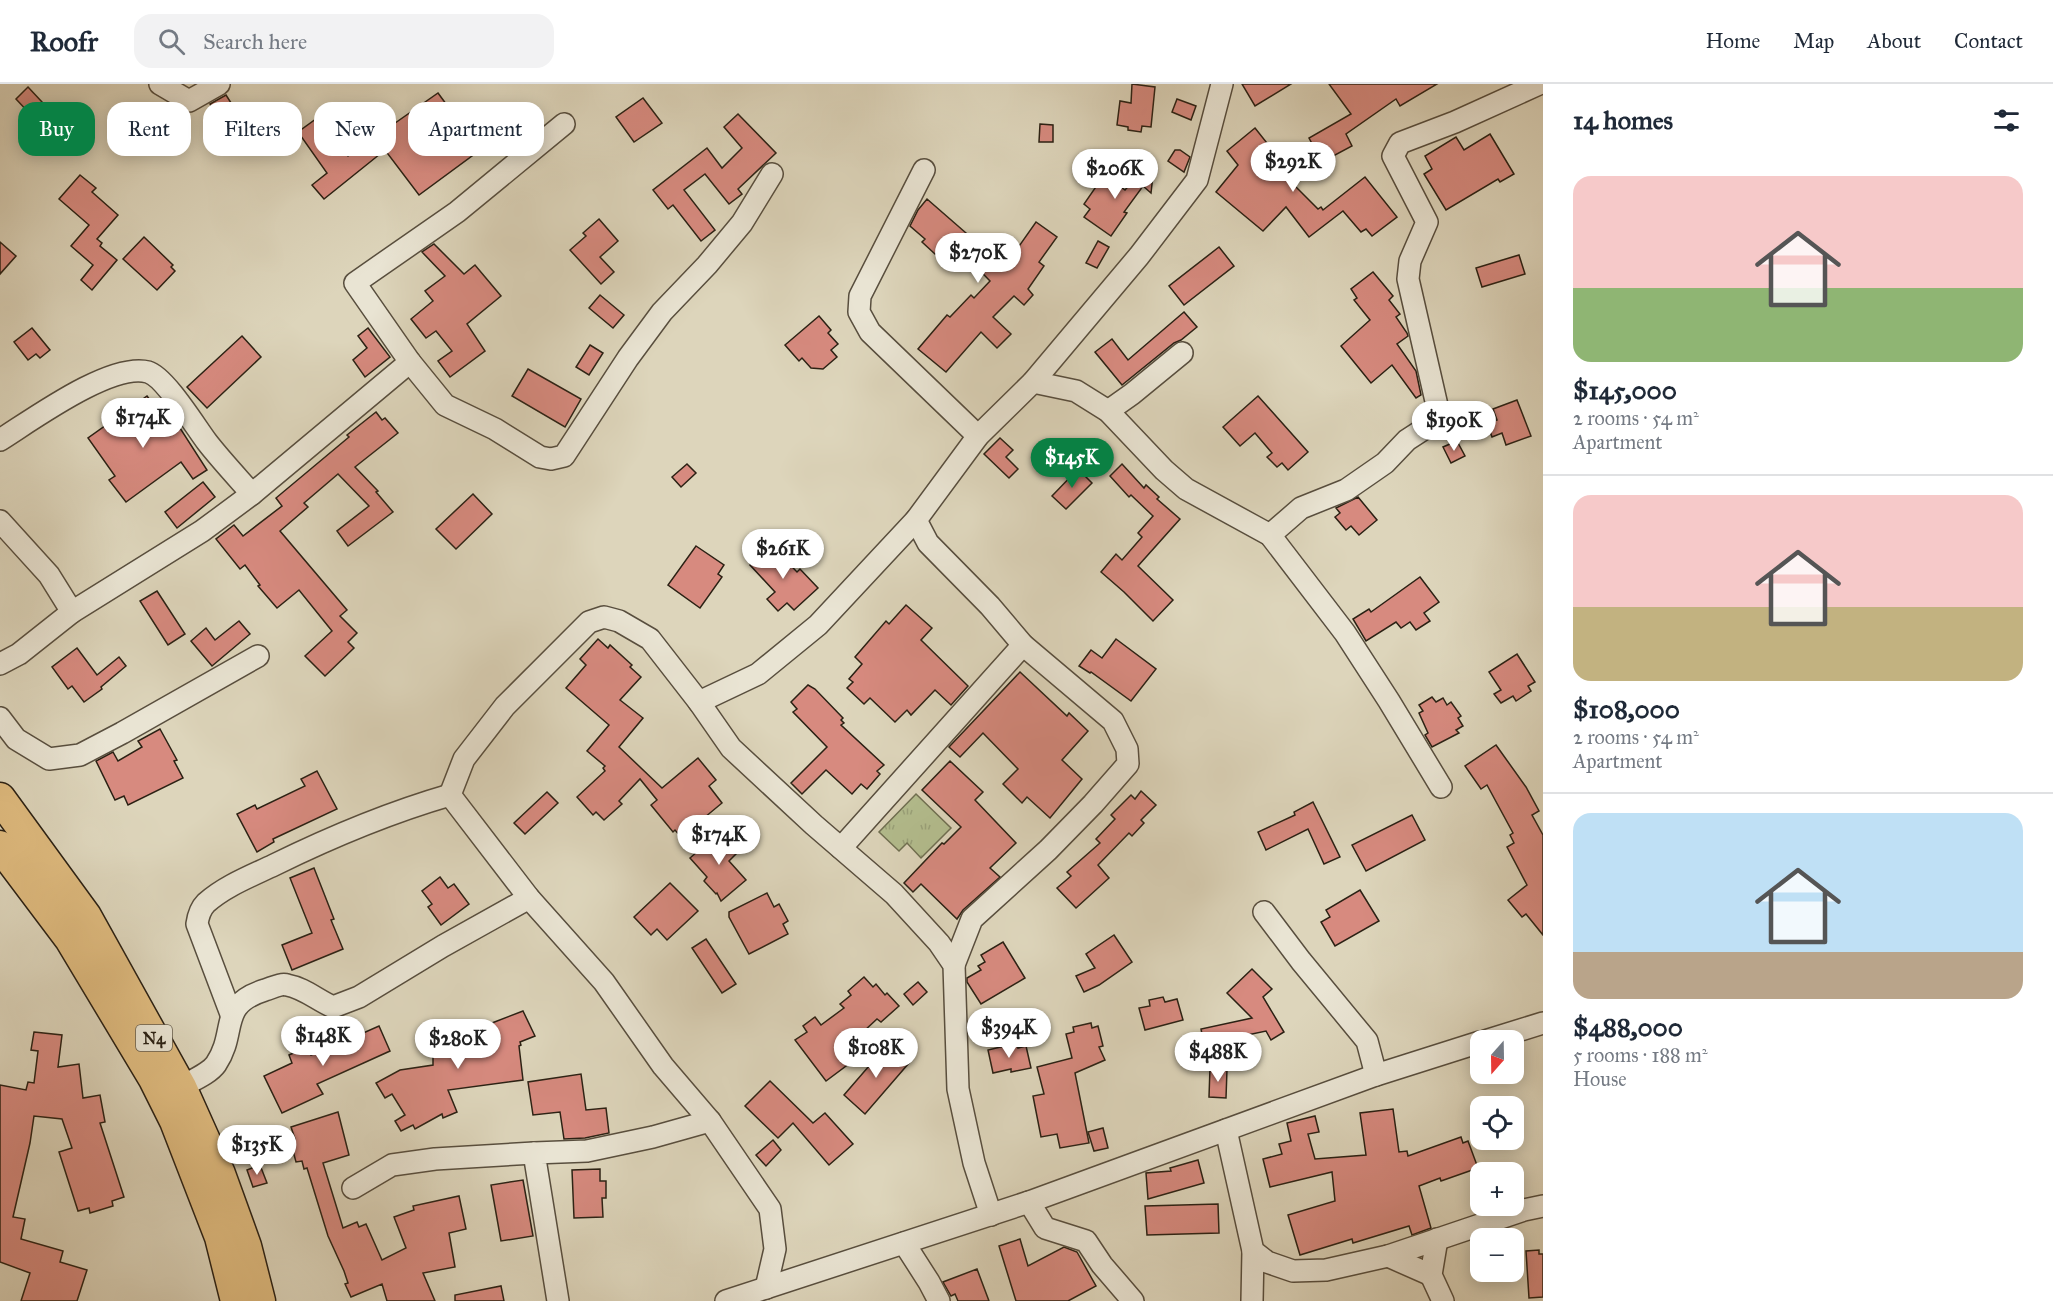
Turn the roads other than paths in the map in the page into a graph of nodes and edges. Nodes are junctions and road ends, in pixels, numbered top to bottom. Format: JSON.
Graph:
{"nodes":[{"id":1,"x":160,"y":84,"type":"edge"},
{"id":2,"x":219,"y":84,"type":"edge"},
{"id":3,"x":1222,"y":84,"type":"edge"},
{"id":4,"x":1539,"y":84,"type":"edge"},
{"id":5,"x":564,"y":124,"type":"dead end"},
{"id":6,"x":924,"y":170,"type":"dead end"},
{"id":7,"x":772,"y":174,"type":"dead end"},
{"id":8,"x":1182,"y":353,"type":"dead end"},
{"id":9,"x":410,"y":362,"type":"junction"},
{"id":10,"x":1033,"y":382,"type":"junction"},
{"id":11,"x":1108,"y":411,"type":"junction"},
{"id":12,"x":978,"y":436,"type":"junction"},
{"id":13,"x":0,"y":440,"type":"edge"},
{"id":14,"x":252,"y":494,"type":"junction"},
{"id":15,"x":916,"y":520,"type":"junction"},
{"id":16,"x":0,"y":521,"type":"edge"},
{"id":17,"x":1270,"y":535,"type":"junction"},
{"id":18,"x":72,"y":612,"type":"junction"},
{"id":19,"x":1023,"y":645,"type":"junction"},
{"id":20,"x":258,"y":656,"type":"dead end"},
{"id":21,"x":0,"y":664,"type":"edge"},
{"id":22,"x":699,"y":702,"type":"junction"},
{"id":23,"x":0,"y":718,"type":"edge"},
{"id":24,"x":1441,"y":787,"type":"dead end"},
{"id":25,"x":450,"y":795,"type":"junction"},
{"id":26,"x":0,"y":798,"type":"edge"},
{"id":27,"x":0,"y":846,"type":"edge"},
{"id":28,"x":841,"y":848,"type":"junction"},
{"id":29,"x":529,"y":898,"type":"junction"},
{"id":30,"x":1264,"y":912,"type":"dead end"},
{"id":31,"x":954,"y":965,"type":"junction"},
{"id":32,"x":231,"y":1014,"type":"junction"},
{"id":33,"x":1543,"y":1023,"type":"edge"},
{"id":34,"x":1520,"y":1030,"type":"edge"},
{"id":35,"x":1470,"y":1045,"type":"edge"},
{"id":36,"x":1376,"y":1075,"type":"junction"},
{"id":37,"x":182,"y":1087,"type":"junction"},
{"id":38,"x":710,"y":1121,"type":"junction"},
{"id":39,"x":1226,"y":1130,"type":"junction"},
{"id":40,"x":534,"y":1153,"type":"junction"},
{"id":41,"x":353,"y":1188,"type":"dead end"},
{"id":42,"x":1029,"y":1202,"type":"junction"},
{"id":43,"x":1543,"y":1206,"type":"edge"},
{"id":44,"x":991,"y":1215,"type":"junction"},
{"id":45,"x":1437,"y":1239,"type":"junction"},
{"id":46,"x":904,"y":1243,"type":"junction"},
{"id":47,"x":1253,"y":1251,"type":"junction"},
{"id":48,"x":1388,"y":1256,"type":"junction"},
{"id":49,"x":1431,"y":1275,"type":"junction"},
{"id":50,"x":766,"y":1288,"type":"junction"},
{"id":51,"x":236,"y":1301,"type":"edge"},
{"id":52,"x":260,"y":1301,"type":"edge"},
{"id":53,"x":558,"y":1301,"type":"edge"},
{"id":54,"x":726,"y":1301,"type":"edge"},
{"id":55,"x":939,"y":1301,"type":"edge"},
{"id":56,"x":1133,"y":1301,"type":"edge"},
{"id":57,"x":1252,"y":1301,"type":"edge"},
{"id":58,"x":1443,"y":1301,"type":"edge"}],
"edges":[{"from":1,"to":2,"type":"street"},
{"from":3,"to":10,"type":"street"},
{"from":4,"to":17,"type":"street"},
{"from":5,"to":9,"type":"street"},
{"from":6,"to":12,"type":"street"},
{"from":7,"to":9,"type":"street"},
{"from":8,"to":11,"type":"street"},
{"from":9,"to":14,"type":"street"},
{"from":10,"to":11,"type":"street"},
{"from":10,"to":12,"type":"street"},
{"from":11,"to":17,"type":"street"},
{"from":12,"to":15,"type":"street"},
{"from":13,"to":14,"type":"street"},
{"from":14,"to":18,"type":"street"},
{"from":15,"to":19,"type":"street"},
{"from":15,"to":22,"type":"street"},
{"from":16,"to":18,"type":"street"},
{"from":17,"to":24,"type":"street"},
{"from":18,"to":21,"type":"street"},
{"from":19,"to":28,"type":"street"},
{"from":19,"to":31,"type":"street"},
{"from":20,"to":23,"type":"street"},
{"from":22,"to":25,"type":"street"},
{"from":22,"to":28,"type":"street"},
{"from":25,"to":29,"type":"street"},
{"from":25,"to":32,"type":"street"},
{"from":26,"to":37,"type":"highway","number":"N4"},
{"from":27,"to":51,"type":"highway","number":"N4"},
{"from":28,"to":31,"type":"street"},
{"from":29,"to":32,"type":"street"},
{"from":29,"to":38,"type":"street"},
{"from":30,"to":36,"type":"street"},
{"from":31,"to":44,"type":"street"},
{"from":32,"to":37,"type":"street"},
{"from":33,"to":34,"type":"street"},
{"from":35,"to":36,"type":"street"},
{"from":36,"to":39,"type":"street"},
{"from":37,"to":52,"type":"highway","number":"N4"},
{"from":38,"to":40,"type":"street"},
{"from":38,"to":50,"type":"street"},
{"from":39,"to":42,"type":"street"},
{"from":39,"to":47,"type":"street"},
{"from":40,"to":41,"type":"street"},
{"from":40,"to":53,"type":"street"},
{"from":42,"to":44,"type":"street"},
{"from":42,"to":56,"type":"street"},
{"from":43,"to":45,"type":"street"},
{"from":44,"to":46,"type":"street"},
{"from":45,"to":48,"type":"street"},
{"from":45,"to":49,"type":"street"},
{"from":46,"to":50,"type":"street"},
{"from":46,"to":55,"type":"street"},
{"from":47,"to":48,"type":"street"},
{"from":47,"to":57,"type":"street"},
{"from":48,"to":49,"type":"street"},
{"from":49,"to":58,"type":"street"},
{"from":50,"to":54,"type":"street"}]}
